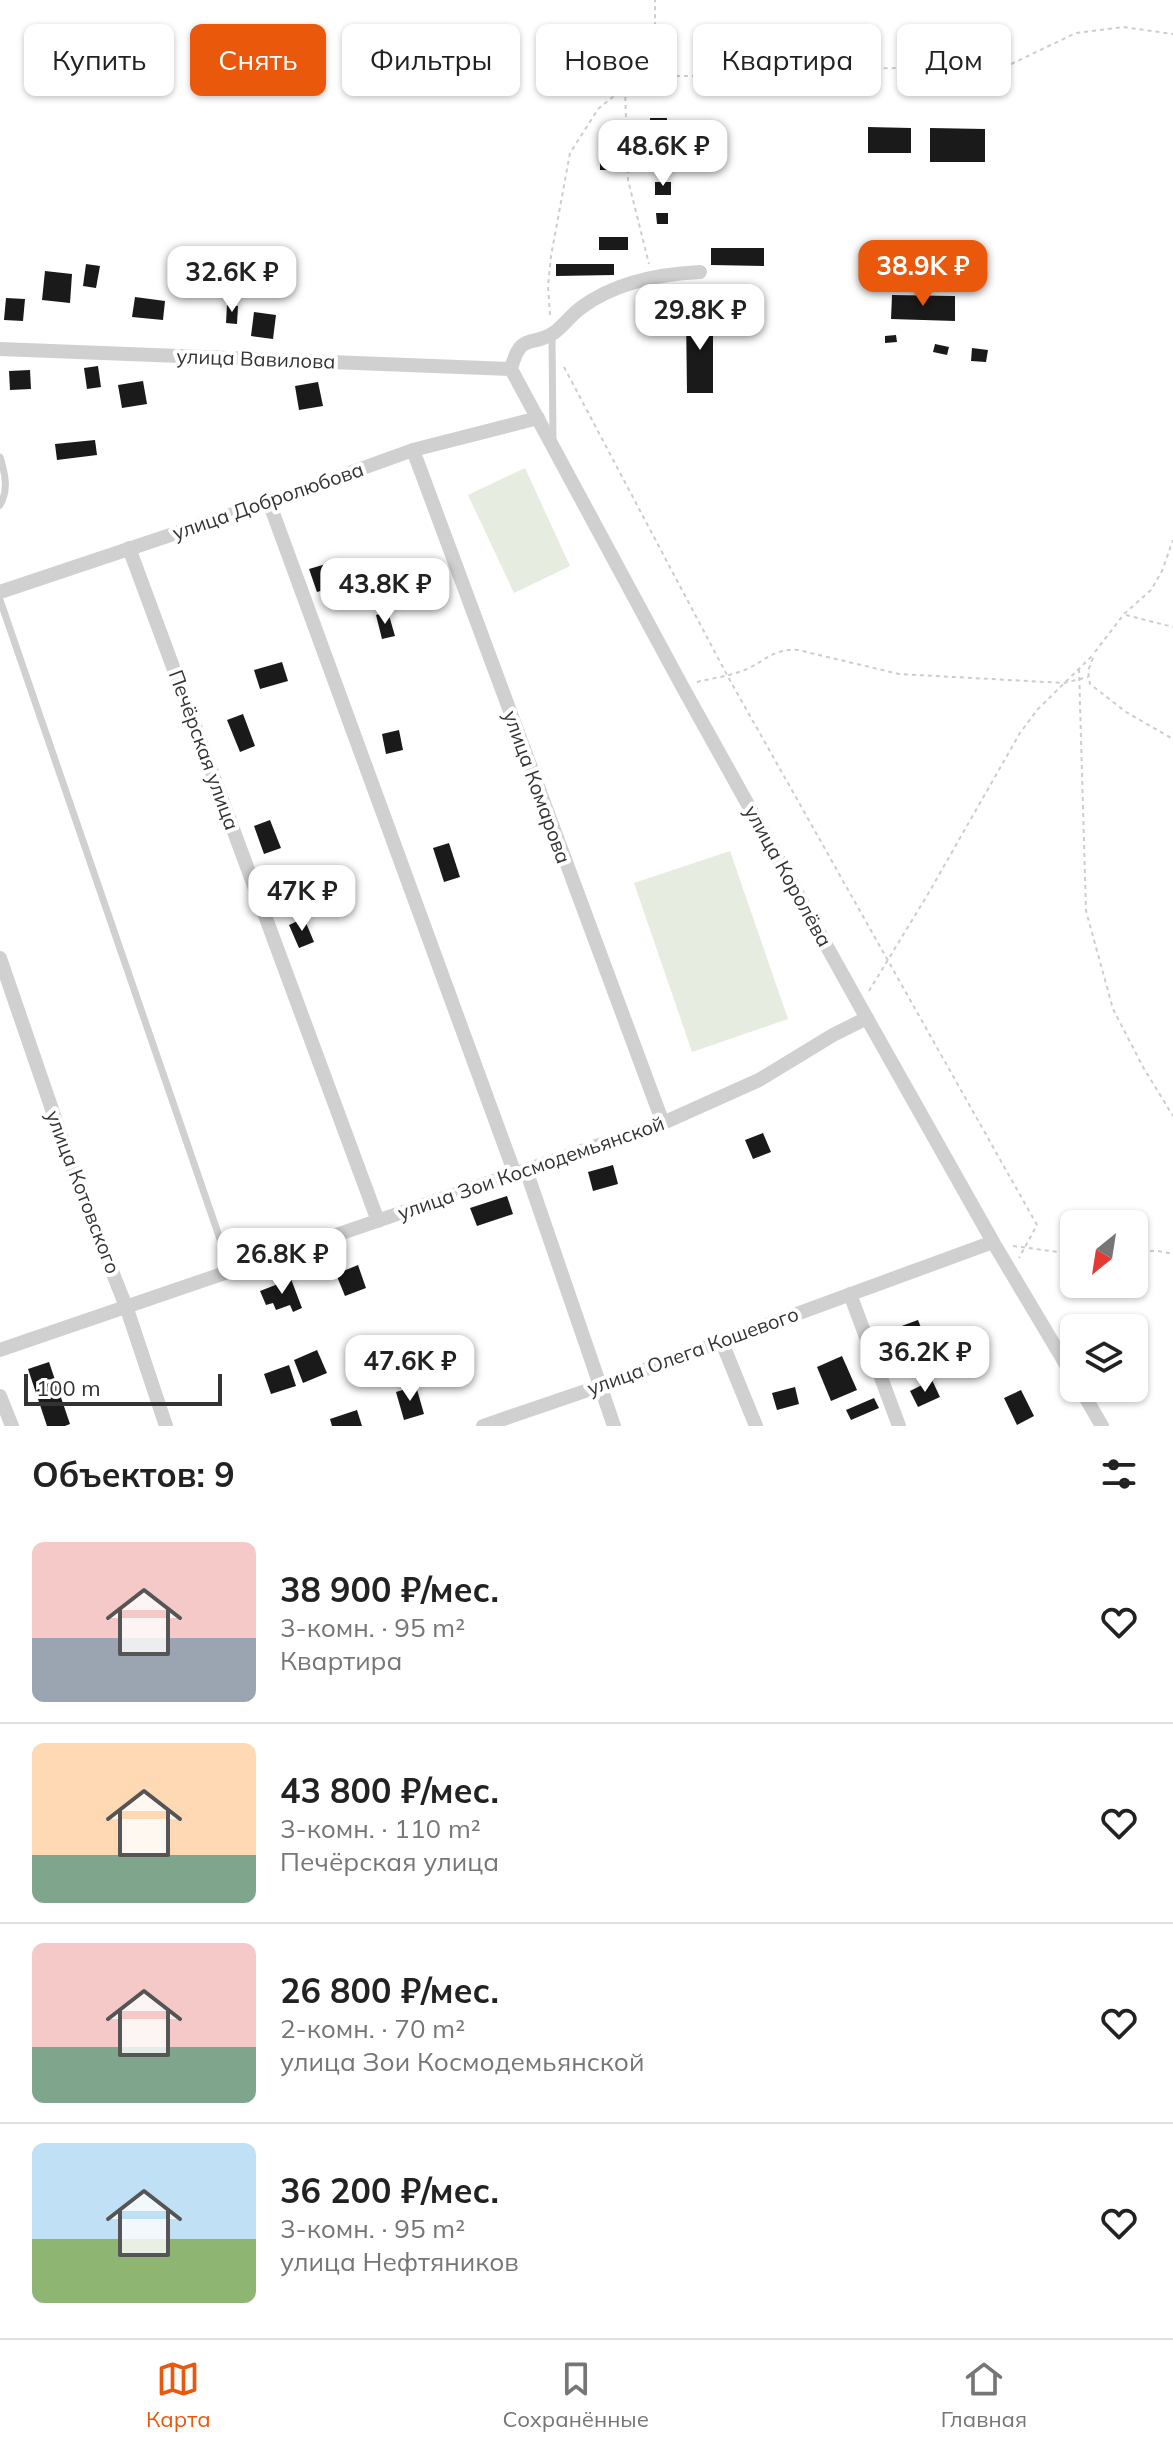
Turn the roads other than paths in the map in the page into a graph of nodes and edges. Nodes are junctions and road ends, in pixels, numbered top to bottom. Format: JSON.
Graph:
{"nodes":[{"id":1,"x":700,"y":272,"type":"dead end"},
{"id":2,"x":553,"y":341,"type":"junction"},
{"id":3,"x":0,"y":349,"type":"edge"},
{"id":4,"x":511,"y":369,"type":"junction"},
{"id":5,"x":538,"y":418,"type":"junction"},
{"id":6,"x":553,"y":444,"type":"junction"},
{"id":7,"x":413,"y":450,"type":"junction"},
{"id":8,"x":0,"y":457,"type":"edge"},
{"id":9,"x":269,"y":502,"type":"junction"},
{"id":10,"x":0,"y":505,"type":"edge"},
{"id":11,"x":129,"y":548,"type":"junction"},
{"id":12,"x":0,"y":592,"type":"edge"},
{"id":13,"x":0,"y":600,"type":"edge"},
{"id":14,"x":0,"y":958,"type":"edge"},
{"id":15,"x":863,"y":1012,"type":"junction"},
{"id":16,"x":663,"y":1123,"type":"junction"},
{"id":17,"x":520,"y":1172,"type":"junction"},
{"id":18,"x":378,"y":1221,"type":"junction"},
{"id":19,"x":993,"y":1242,"type":"junction"},
{"id":20,"x":232,"y":1273,"type":"junction"},
{"id":21,"x":850,"y":1294,"type":"junction"},
{"id":22,"x":127,"y":1309,"type":"junction"},
{"id":23,"x":721,"y":1340,"type":"junction"},
{"id":24,"x":0,"y":1350,"type":"edge"},
{"id":25,"x":1060,"y":1354,"type":"edge"},
{"id":26,"x":600,"y":1386,"type":"junction"},
{"id":27,"x":0,"y":1396,"type":"edge"},
{"id":28,"x":1088,"y":1402,"type":"edge"},
{"id":29,"x":12,"y":1426,"type":"edge"},
{"id":30,"x":166,"y":1426,"type":"edge"},
{"id":31,"x":483,"y":1426,"type":"edge"},
{"id":32,"x":614,"y":1426,"type":"edge"},
{"id":33,"x":756,"y":1426,"type":"edge"},
{"id":34,"x":899,"y":1426,"type":"edge"},
{"id":35,"x":1102,"y":1426,"type":"edge"}],
"edges":[{"from":1,"to":2,"type":"street"},
{"from":2,"to":4,"type":"street"},
{"from":2,"to":6,"type":"lane"},
{"from":3,"to":4,"type":"street","name":"улица Вавилова"},
{"from":4,"to":5,"type":"street","name":"улица Королёва"},
{"from":5,"to":6,"type":"street","name":"улица Королёва"},
{"from":5,"to":7,"type":"street","name":"улица Добролюбова"},
{"from":6,"to":15,"type":"street","name":"улица Королёва"},
{"from":7,"to":9,"type":"street","name":"улица Добролюбова"},
{"from":7,"to":16,"type":"street","name":"улица Комарова"},
{"from":8,"to":10,"type":"lane"},
{"from":9,"to":11,"type":"street","name":"улица Добролюбова"},
{"from":9,"to":17,"type":"street"},
{"from":11,"to":12,"type":"street","name":"улица Добролюбова"},
{"from":11,"to":18,"type":"street","name":"Печёрская улица"},
{"from":13,"to":20,"type":"lane"},
{"from":14,"to":22,"type":"street","name":"улица Котовского"},
{"from":15,"to":16,"type":"street","name":"улица Зои Космодемьянской"},
{"from":15,"to":19,"type":"street","name":"улица Королёва"},
{"from":16,"to":17,"type":"street","name":"улица Зои Космодемьянской"},
{"from":17,"to":18,"type":"street","name":"улица Зои Космодемьянской"},
{"from":17,"to":26,"type":"street"},
{"from":18,"to":20,"type":"street","name":"улица Зои Космодемьянской"},
{"from":19,"to":21,"type":"street","name":"улица Олега Кошевого"},
{"from":19,"to":25,"type":"street","name":"улица Королёва"},
{"from":20,"to":22,"type":"street","name":"улица Зои Космодемьянской"},
{"from":21,"to":23,"type":"street","name":"улица Олега Кошевого"},
{"from":21,"to":34,"type":"street"},
{"from":22,"to":24,"type":"street","name":"улица Зои Космодемьянской"},
{"from":22,"to":30,"type":"street","name":"улица Котовского"},
{"from":23,"to":26,"type":"street","name":"улица Олега Кошевого"},
{"from":23,"to":33,"type":"street"},
{"from":26,"to":31,"type":"street","name":"улица Олега Кошевого"},
{"from":26,"to":32,"type":"street"},
{"from":27,"to":29,"type":"street"},
{"from":28,"to":35,"type":"street"}]}
